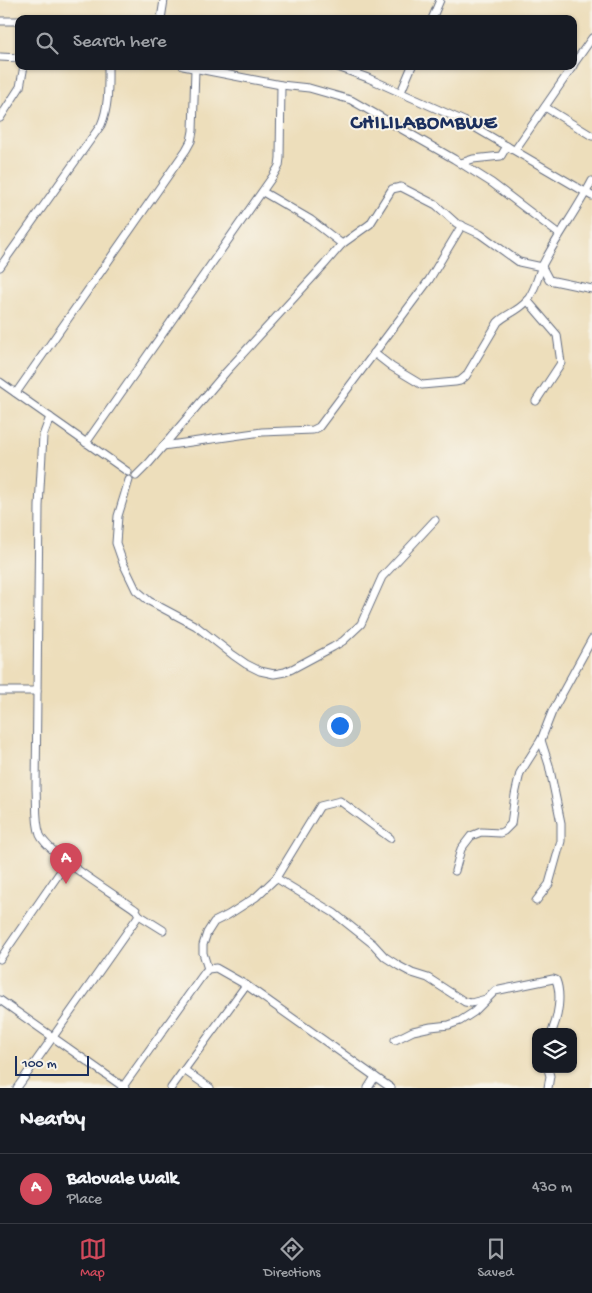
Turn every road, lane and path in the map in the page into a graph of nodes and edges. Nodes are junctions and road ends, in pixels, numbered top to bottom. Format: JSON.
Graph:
{"nodes":[{"id":1,"x":164,"y":0,"type":"edge"},
{"id":2,"x":440,"y":0,"type":"edge"},
{"id":3,"x":162,"y":15,"type":"edge"},
{"id":4,"x":434,"y":15,"type":"edge"},
{"id":5,"x":0,"y":21,"type":"edge"},
{"id":6,"x":15,"y":21,"type":"edge"},
{"id":7,"x":592,"y":38,"type":"edge"},
{"id":8,"x":0,"y":57,"type":"edge"},
{"id":9,"x":15,"y":58,"type":"edge"},
{"id":10,"x":577,"y":60,"type":"edge"},
{"id":11,"x":23,"y":70,"type":"edge"},
{"id":12,"x":108,"y":70,"type":"edge"},
{"id":13,"x":195,"y":70,"type":"joint"},
{"id":14,"x":345,"y":70,"type":"edge"},
{"id":15,"x":410,"y":70,"type":"edge"},
{"id":16,"x":570,"y":70,"type":"edge"},
{"id":17,"x":281,"y":85,"type":"junction"},
{"id":18,"x":401,"y":92,"type":"junction"},
{"id":19,"x":545,"y":107,"type":"junction"},
{"id":20,"x":0,"y":118,"type":"edge"},
{"id":21,"x":592,"y":136,"type":"edge"},
{"id":22,"x":507,"y":146,"type":"junction"},
{"id":23,"x":515,"y":150,"type":"junction"},
{"id":24,"x":461,"y":163,"type":"junction"},
{"id":25,"x":592,"y":181,"type":"edge"},
{"id":26,"x":264,"y":192,"type":"junction"},
{"id":27,"x":589,"y":194,"type":"edge"},
{"id":28,"x":462,"y":225,"type":"junction"},
{"id":29,"x":559,"y":234,"type":"junction"},
{"id":30,"x":342,"y":244,"type":"junction"},
{"id":31,"x":0,"y":267,"type":"edge"},
{"id":32,"x":542,"y":267,"type":"junction"},
{"id":33,"x":592,"y":288,"type":"edge"},
{"id":34,"x":527,"y":300,"type":"junction"},
{"id":35,"x":374,"y":353,"type":"junction"},
{"id":36,"x":0,"y":382,"type":"edge"},
{"id":37,"x":16,"y":393,"type":"junction"},
{"id":38,"x":536,"y":401,"type":"dead end"},
{"id":39,"x":50,"y":417,"type":"junction"},
{"id":40,"x":86,"y":443,"type":"junction"},
{"id":41,"x":163,"y":446,"type":"junction"},
{"id":42,"x":131,"y":476,"type":"junction"},
{"id":43,"x":435,"y":520,"type":"dead end"},
{"id":44,"x":592,"y":639,"type":"edge"},
{"id":45,"x":0,"y":691,"type":"edge"},
{"id":46,"x":37,"y":691,"type":"junction"},
{"id":47,"x":541,"y":740,"type":"junction"},
{"id":48,"x":390,"y":838,"type":"dead end"},
{"id":49,"x":67,"y":862,"type":"junction"},
{"id":50,"x":455,"y":871,"type":"dead end"},
{"id":51,"x":276,"y":878,"type":"junction"},
{"id":52,"x":536,"y":901,"type":"dead end"},
{"id":53,"x":138,"y":915,"type":"junction"},
{"id":54,"x":163,"y":930,"type":"dead end"},
{"id":55,"x":0,"y":959,"type":"edge"},
{"id":56,"x":208,"y":969,"type":"junction"},
{"id":57,"x":246,"y":985,"type":"junction"},
{"id":58,"x":486,"y":999,"type":"junction"},
{"id":59,"x":0,"y":1000,"type":"edge"},
{"id":60,"x":465,"y":1002,"type":"junction"},
{"id":61,"x":468,"y":1016,"type":"junction"},
{"id":62,"x":554,"y":1028,"type":"edge"},
{"id":63,"x":53,"y":1037,"type":"junction"},
{"id":64,"x":395,"y":1040,"type":"dead end"},
{"id":65,"x":184,"y":1070,"type":"junction"},
{"id":66,"x":549,"y":1073,"type":"edge"},
{"id":67,"x":375,"y":1078,"type":"junction"},
{"id":68,"x":17,"y":1088,"type":"edge"},
{"id":69,"x":123,"y":1088,"type":"edge"},
{"id":70,"x":171,"y":1088,"type":"edge"},
{"id":71,"x":210,"y":1088,"type":"edge"},
{"id":72,"x":368,"y":1088,"type":"edge"},
{"id":73,"x":391,"y":1088,"type":"edge"},
{"id":74,"x":548,"y":1088,"type":"edge"}],
"edges":[{"from":1,"to":3,"type":"street"},
{"from":2,"to":4,"type":"street"},
{"from":5,"to":6,"type":"street"},
{"from":7,"to":10,"type":"street"},
{"from":8,"to":9,"type":"street"},
{"from":11,"to":20,"type":"street"},
{"from":12,"to":31,"type":"street"},
{"from":13,"to":17,"type":"street"},
{"from":13,"to":37,"type":"street"},
{"from":14,"to":18,"type":"street"},
{"from":15,"to":18,"type":"street"},
{"from":16,"to":19,"type":"street"},
{"from":17,"to":24,"type":"street"},
{"from":17,"to":26,"type":"street"},
{"from":18,"to":22,"type":"street"},
{"from":19,"to":21,"type":"street"},
{"from":19,"to":23,"type":"street"},
{"from":22,"to":23,"type":"street"},
{"from":22,"to":24,"type":"street"},
{"from":23,"to":27,"type":"street"},
{"from":24,"to":29,"type":"street"},
{"from":25,"to":27,"type":"street"},
{"from":26,"to":30,"type":"street"},
{"from":26,"to":40,"type":"street"},
{"from":27,"to":29,"type":"street"},
{"from":28,"to":30,"type":"street"},
{"from":28,"to":32,"type":"street"},
{"from":28,"to":35,"type":"street"},
{"from":29,"to":32,"type":"street"},
{"from":30,"to":41,"type":"street"},
{"from":32,"to":33,"type":"street"},
{"from":32,"to":34,"type":"street"},
{"from":34,"to":35,"type":"street"},
{"from":34,"to":38,"type":"street"},
{"from":35,"to":41,"type":"street"},
{"from":36,"to":37,"type":"street"},
{"from":37,"to":39,"type":"street"},
{"from":39,"to":40,"type":"street"},
{"from":39,"to":46,"type":"street"},
{"from":40,"to":42,"type":"street"},
{"from":41,"to":42,"type":"street"},
{"from":42,"to":43,"type":"street"},
{"from":44,"to":47,"type":"street"},
{"from":45,"to":46,"type":"street"},
{"from":46,"to":49,"type":"street"},
{"from":47,"to":50,"type":"street"},
{"from":47,"to":52,"type":"street"},
{"from":48,"to":51,"type":"street"},
{"from":49,"to":53,"type":"street"},
{"from":49,"to":55,"type":"street"},
{"from":51,"to":56,"type":"street"},
{"from":51,"to":60,"type":"street"},
{"from":53,"to":54,"type":"street"},
{"from":53,"to":63,"type":"street"},
{"from":56,"to":57,"type":"street"},
{"from":56,"to":69,"type":"street"},
{"from":57,"to":65,"type":"street"},
{"from":57,"to":67,"type":"street"},
{"from":58,"to":60,"type":"street"},
{"from":58,"to":61,"type":"street"},
{"from":58,"to":62,"type":"street"},
{"from":59,"to":63,"type":"street"},
{"from":60,"to":61,"type":"street"},
{"from":61,"to":64,"type":"street"},
{"from":63,"to":68,"type":"street"},
{"from":63,"to":69,"type":"street"},
{"from":65,"to":70,"type":"street"},
{"from":65,"to":71,"type":"street"},
{"from":66,"to":74,"type":"street"},
{"from":67,"to":72,"type":"street"},
{"from":67,"to":73,"type":"street"}]}
